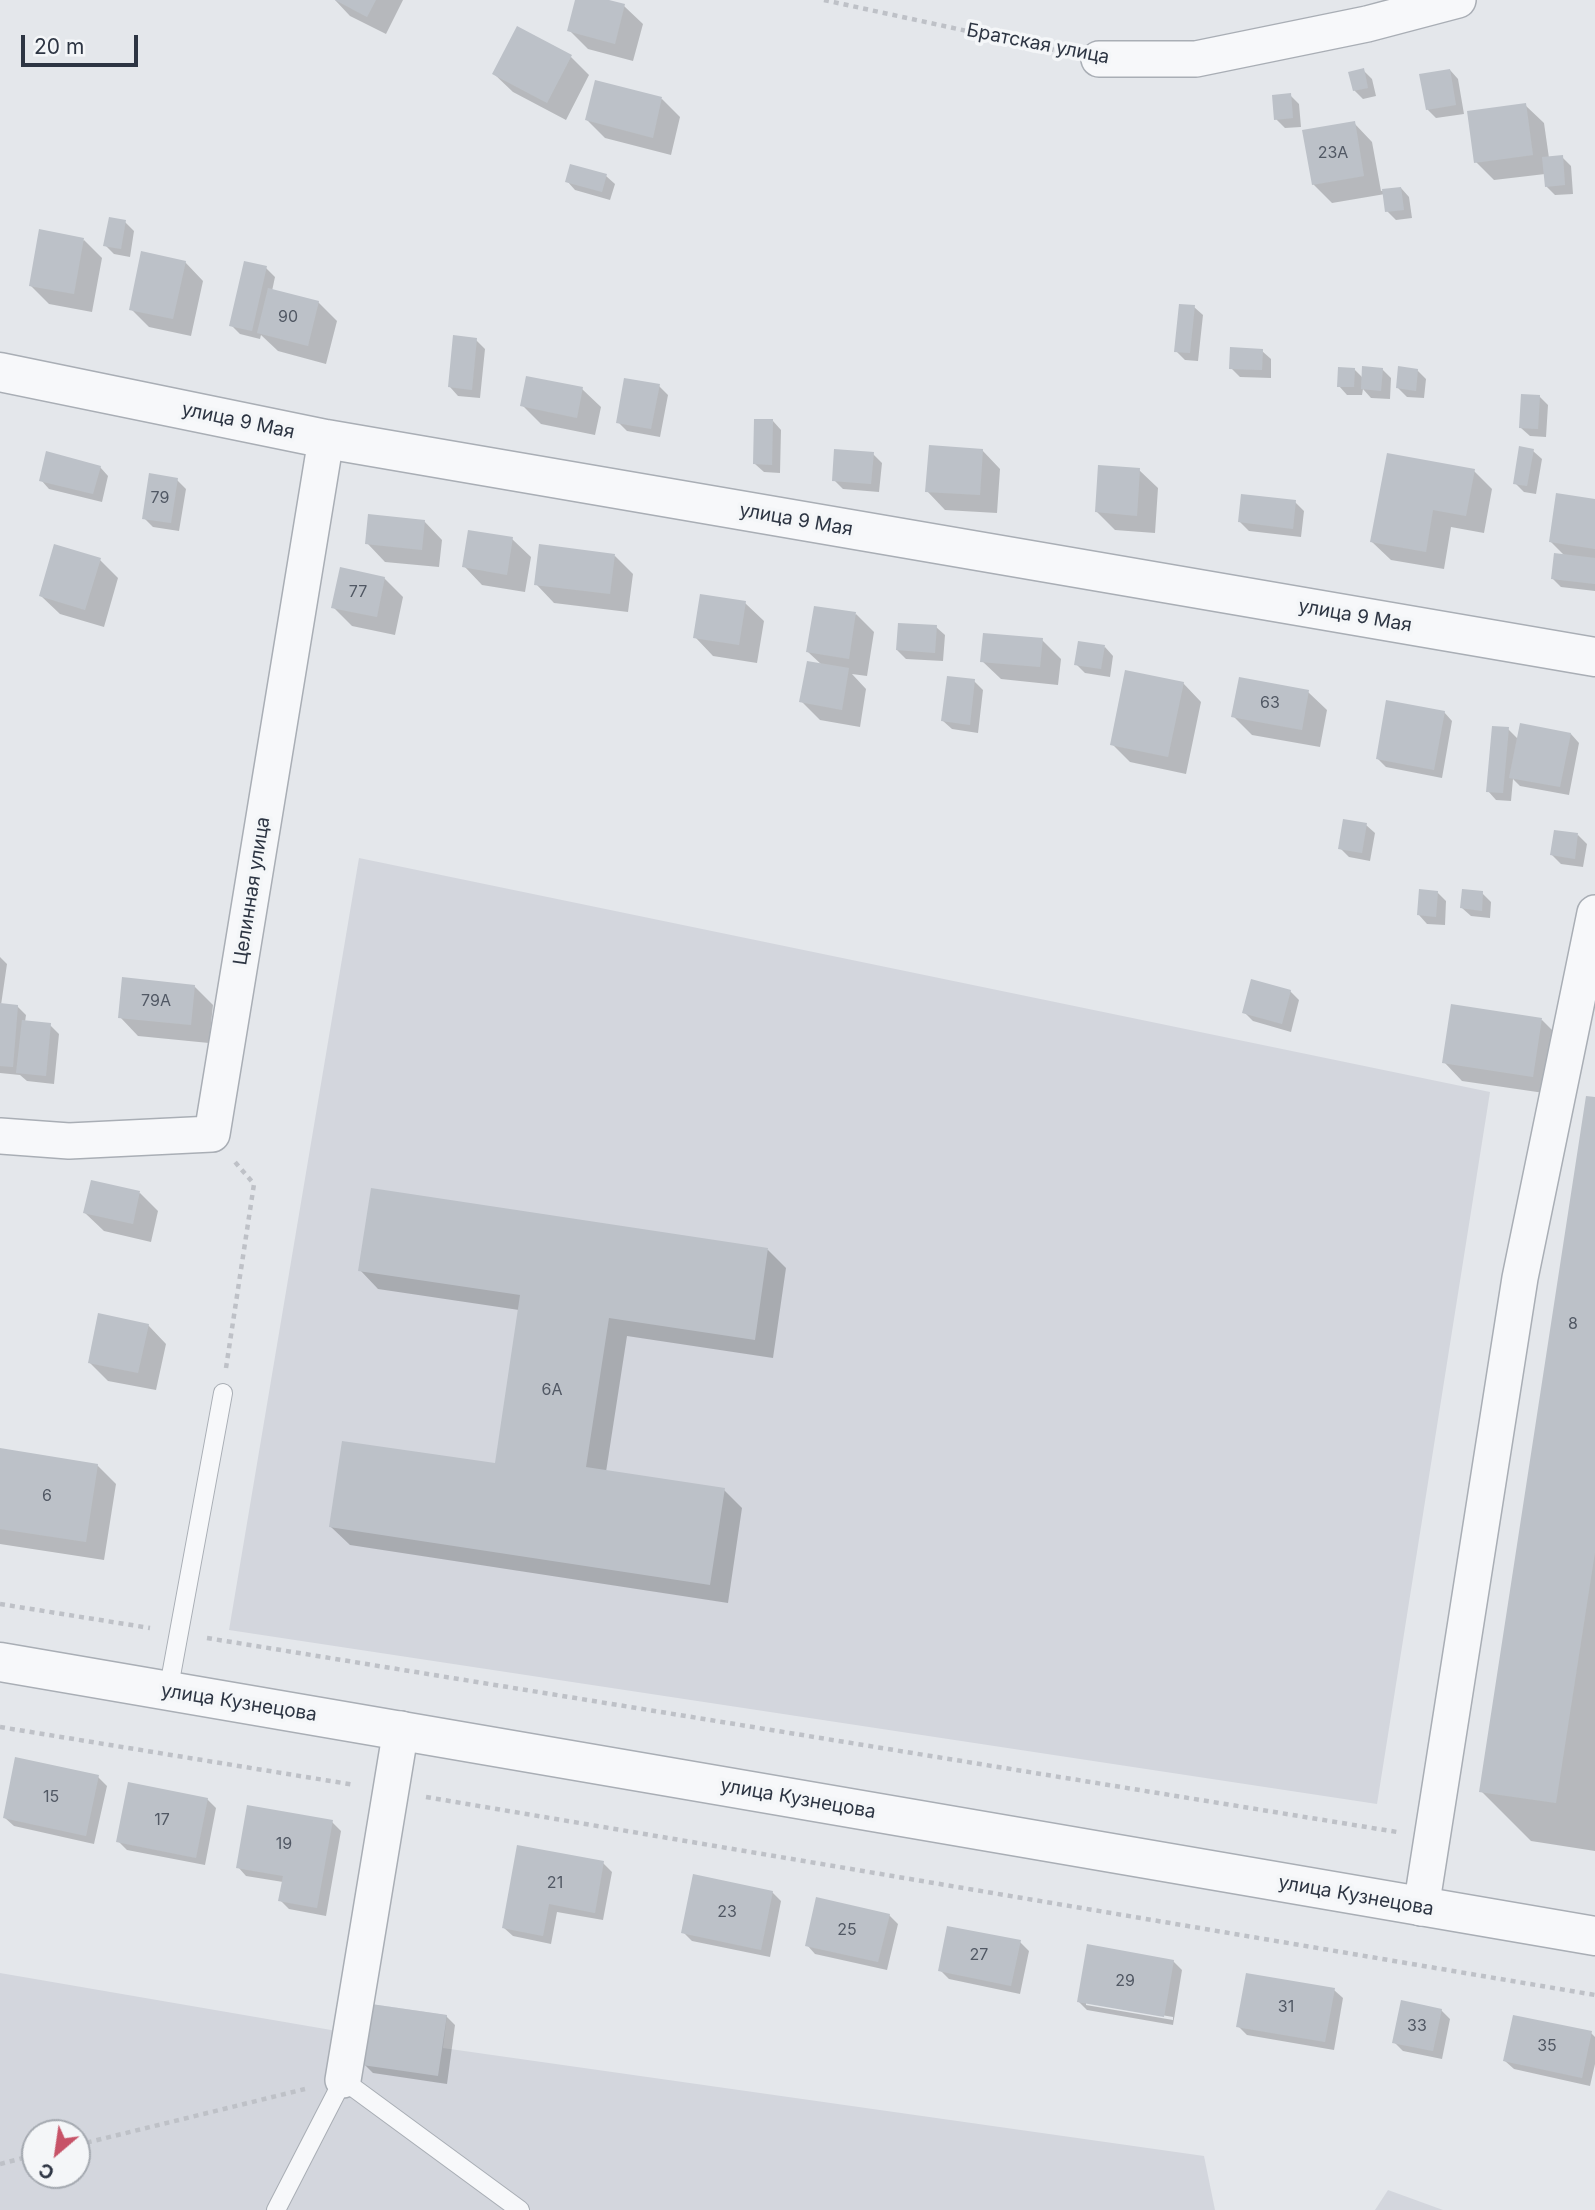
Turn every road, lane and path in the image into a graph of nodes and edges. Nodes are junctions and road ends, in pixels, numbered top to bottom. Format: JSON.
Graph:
{"nodes":[{"id":1,"x":824,"y":0,"type":"edge"},
{"id":2,"x":1458,"y":0,"type":"edge"},
{"id":3,"x":1099,"y":59,"type":"joint"},
{"id":4,"x":0,"y":372,"type":"edge"},
{"id":5,"x":326,"y":439,"type":"junction"},
{"id":6,"x":1595,"y":657,"type":"edge"},
{"id":7,"x":1595,"y":913,"type":"edge"},
{"id":8,"x":212,"y":1134,"type":"junction"},
{"id":9,"x":0,"y":1136,"type":"edge"},
{"id":10,"x":223,"y":1393,"type":"joint"},
{"id":11,"x":0,"y":1604,"type":"edge"},
{"id":12,"x":179,"y":1633,"type":"junction"},
{"id":13,"x":0,"y":1662,"type":"edge"},
{"id":14,"x":168,"y":1692,"type":"junction"},
{"id":15,"x":0,"y":1727,"type":"edge"},
{"id":16,"x":401,"y":1730,"type":"junction"},
{"id":17,"x":391,"y":1791,"type":"junction"},
{"id":18,"x":1433,"y":1837,"type":"junction"},
{"id":19,"x":1421,"y":1908,"type":"junction"},
{"id":20,"x":1595,"y":1936,"type":"edge"},
{"id":21,"x":1595,"y":1995,"type":"edge"},
{"id":22,"x":343,"y":2080,"type":"junction"},
{"id":23,"x":91,"y":2142,"type":"edge"},
{"id":24,"x":21,"y":2159,"type":"edge"},
{"id":25,"x":0,"y":2164,"type":"edge"},
{"id":26,"x":276,"y":2210,"type":"edge"},
{"id":27,"x":520,"y":2210,"type":"edge"}],
"edges":[{"from":1,"to":3,"type":"path","name":"Братская улица"},
{"from":2,"to":3,"type":"street","name":"Братская улица"},
{"from":4,"to":5,"type":"street","name":"улица 9 Мая"},
{"from":5,"to":6,"type":"street","name":"улица 9 Мая"},
{"from":5,"to":8,"type":"street","name":"Целинная улица"},
{"from":7,"to":18,"type":"street"},
{"from":8,"to":9,"type":"street"},
{"from":8,"to":10,"type":"path"},
{"from":10,"to":12,"type":"lane"},
{"from":11,"to":12,"type":"path"},
{"from":12,"to":14,"type":"lane"},
{"from":12,"to":18,"type":"path"},
{"from":13,"to":14,"type":"street","name":"улица Кузнецова"},
{"from":14,"to":16,"type":"street","name":"улица Кузнецова"},
{"from":15,"to":17,"type":"path"},
{"from":16,"to":17,"type":"street"},
{"from":16,"to":19,"type":"street","name":"улица Кузнецова"},
{"from":17,"to":21,"type":"path"},
{"from":17,"to":22,"type":"street"},
{"from":18,"to":19,"type":"street"},
{"from":19,"to":20,"type":"street","name":"улица Кузнецова"},
{"from":22,"to":23,"type":"path"},
{"from":22,"to":26,"type":"lane"},
{"from":22,"to":27,"type":"lane"},
{"from":24,"to":25,"type":"path"}]}
